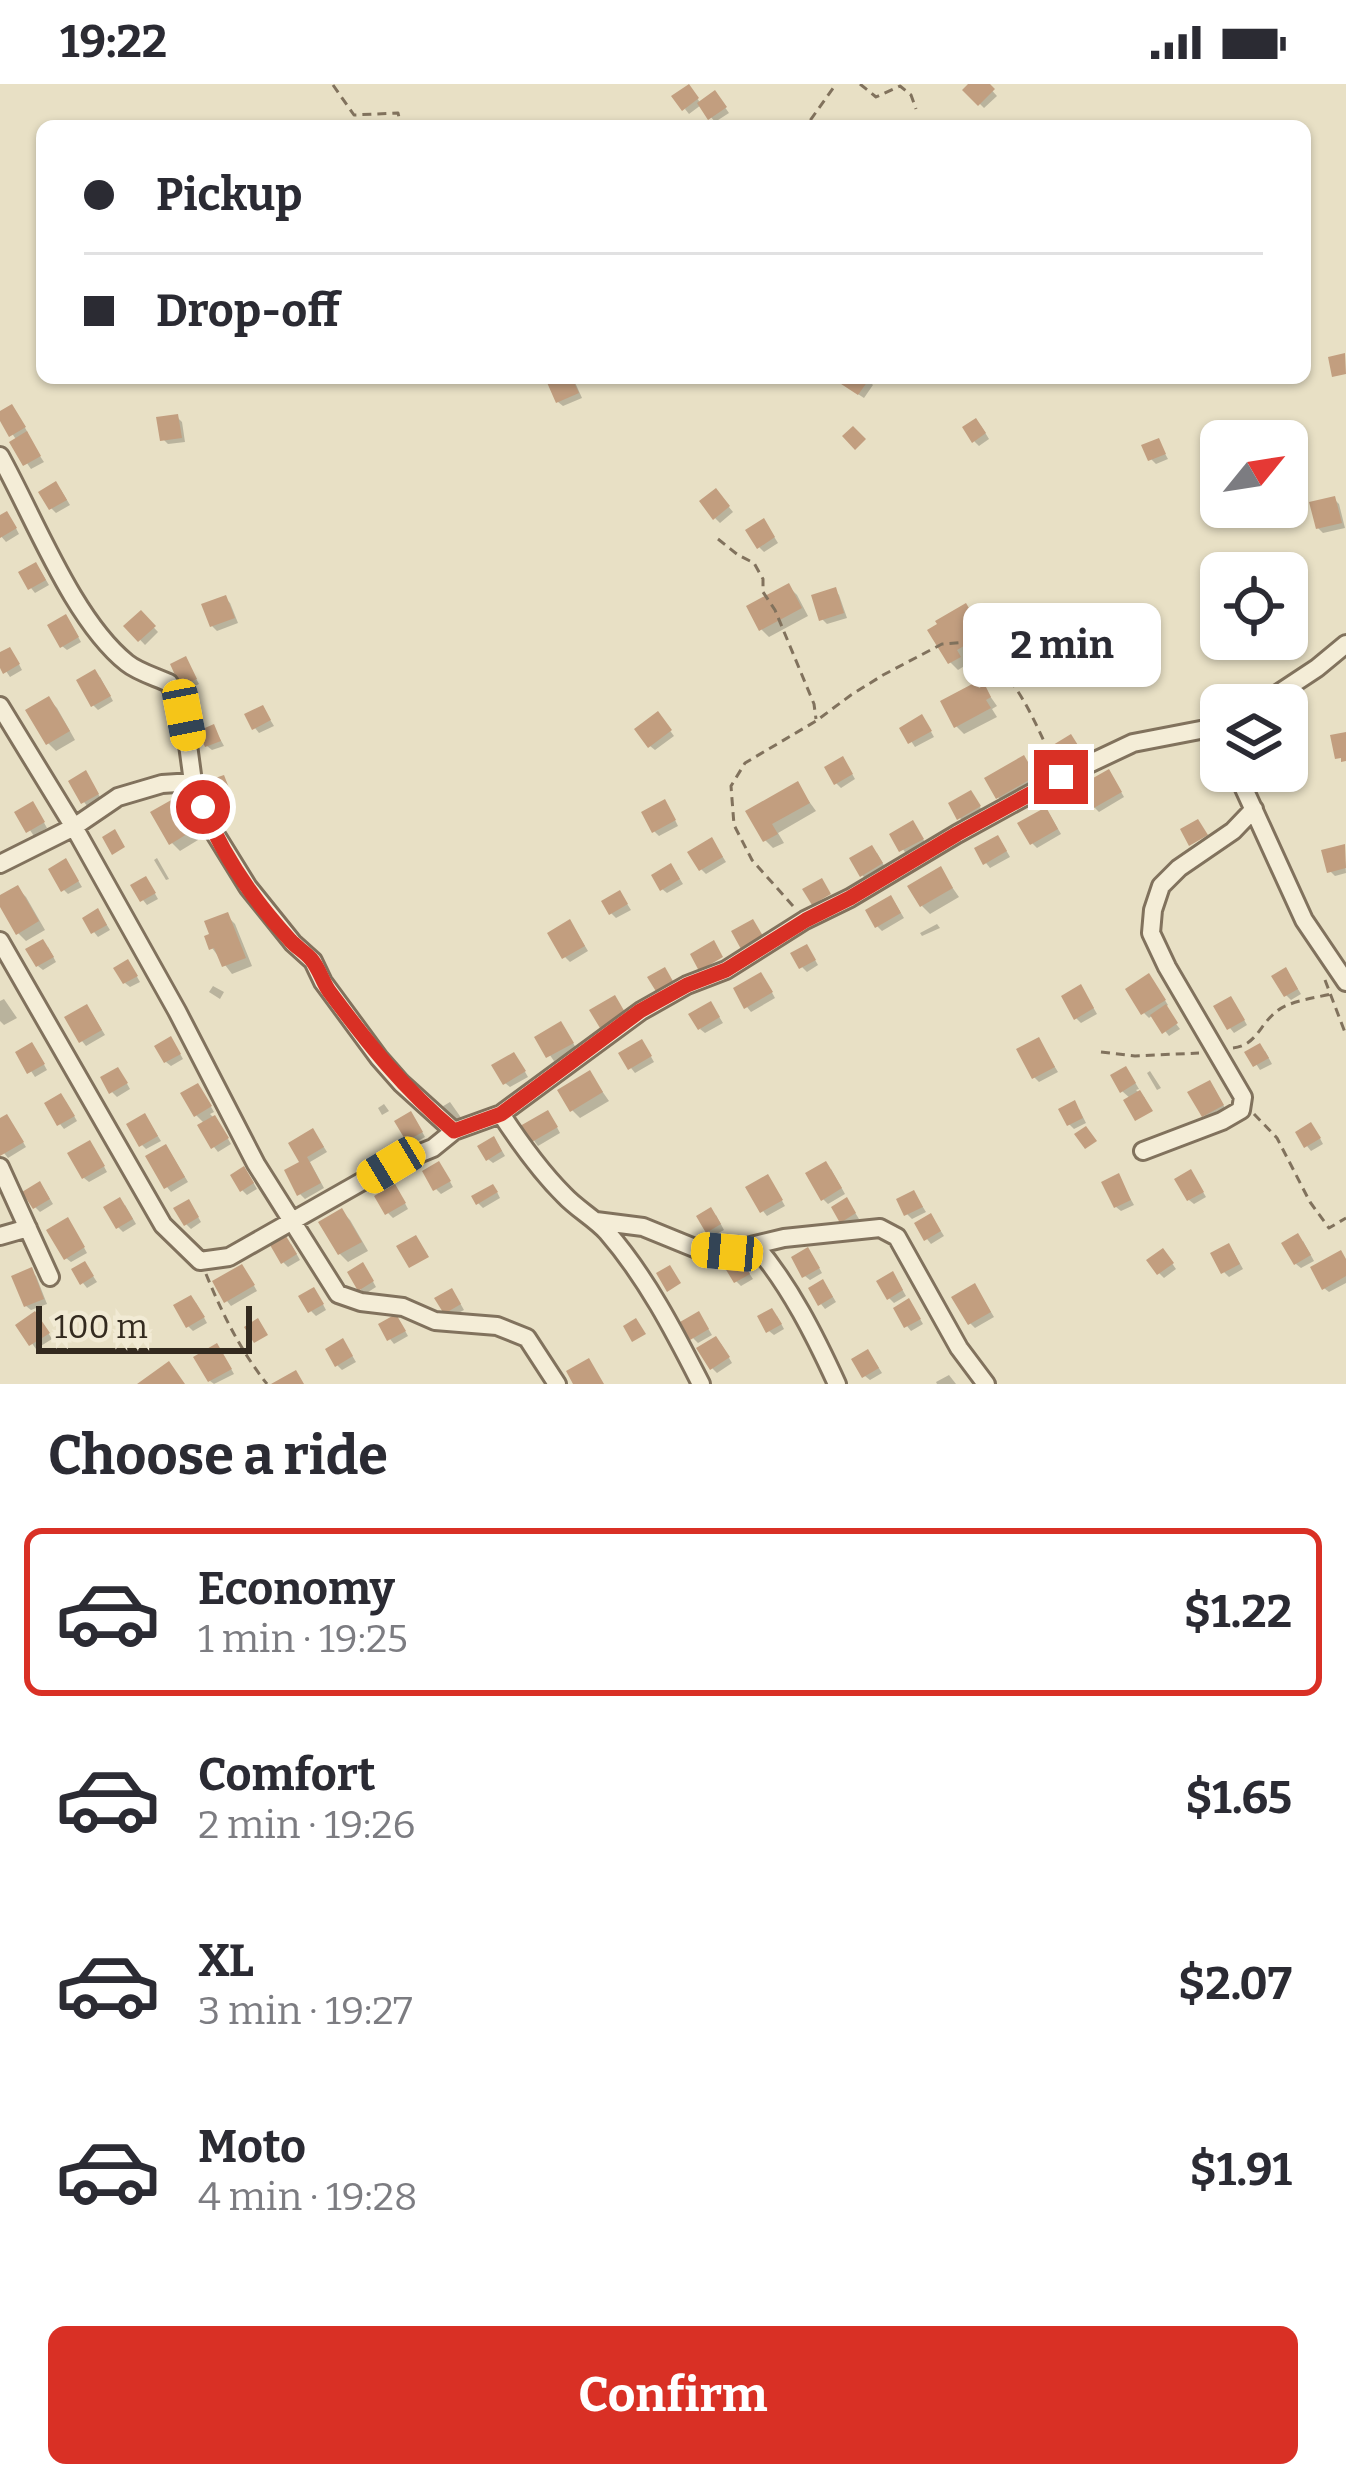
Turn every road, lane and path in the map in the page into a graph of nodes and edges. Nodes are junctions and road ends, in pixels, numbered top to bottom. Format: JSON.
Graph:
{"nodes":[{"id":1,"x":836,"y":84,"type":"edge"},
{"id":2,"x":860,"y":84,"type":"edge"},
{"id":3,"x":333,"y":85,"type":"edge"},
{"id":4,"x":916,"y":110,"type":"dead end"},
{"id":5,"x":400,"y":120,"type":"edge"},
{"id":6,"x":810,"y":120,"type":"edge"},
{"id":7,"x":0,"y":456,"type":"edge"},
{"id":8,"x":718,"y":538,"type":"dead end"},
{"id":9,"x":1346,"y":644,"type":"edge"},
{"id":10,"x":1293,"y":684,"type":"edge"},
{"id":11,"x":0,"y":706,"type":"edge"},
{"id":12,"x":816,"y":721,"type":"junction"},
{"id":13,"x":1200,"y":732,"type":"edge"},
{"id":14,"x":1061,"y":777,"type":"junction"},
{"id":15,"x":193,"y":782,"type":"junction"},
{"id":16,"x":1245,"y":792,"type":"edge"},
{"id":17,"x":1253,"y":809,"type":"junction"},
{"id":18,"x":74,"y":827,"type":"junction"},
{"id":19,"x":0,"y":864,"type":"edge"},
{"id":20,"x":806,"y":920,"type":"junction"},
{"id":21,"x":0,"y":941,"type":"edge"},
{"id":22,"x":1324,"y":978,"type":"dead end"},
{"id":23,"x":1339,"y":988,"type":"edge"},
{"id":24,"x":1346,"y":1035,"type":"edge"},
{"id":25,"x":1214,"y":1051,"type":"junction"},
{"id":26,"x":1101,"y":1052,"type":"dead end"},
{"id":27,"x":1244,"y":1097,"type":"junction"},
{"id":28,"x":501,"y":1114,"type":"junction"},
{"id":29,"x":454,"y":1131,"type":"junction"},
{"id":30,"x":1143,"y":1151,"type":"dead end"},
{"id":31,"x":0,"y":1167,"type":"edge"},
{"id":32,"x":1346,"y":1217,"type":"edge"},
{"id":33,"x":290,"y":1220,"type":"junction"},
{"id":34,"x":596,"y":1221,"type":"junction"},
{"id":35,"x":28,"y":1228,"type":"junction"},
{"id":36,"x":0,"y":1236,"type":"edge"},
{"id":37,"x":755,"y":1245,"type":"junction"},
{"id":38,"x":200,"y":1261,"type":"junction"},
{"id":39,"x":50,"y":1277,"type":"dead end"},
{"id":40,"x":267,"y":1384,"type":"edge"},
{"id":41,"x":556,"y":1384,"type":"edge"},
{"id":42,"x":701,"y":1384,"type":"edge"},
{"id":43,"x":837,"y":1384,"type":"edge"},
{"id":44,"x":986,"y":1384,"type":"edge"}],
"edges":[{"from":1,"to":6,"type":"path"},
{"from":2,"to":4,"type":"path"},
{"from":3,"to":5,"type":"path"},
{"from":7,"to":15,"type":"street"},
{"from":8,"to":12,"type":"path"},
{"from":9,"to":10,"type":"street"},
{"from":11,"to":18,"type":"street"},
{"from":12,"to":14,"type":"path"},
{"from":12,"to":20,"type":"path"},
{"from":13,"to":14,"type":"street"},
{"from":14,"to":20,"type":"street"},
{"from":15,"to":18,"type":"street"},
{"from":15,"to":29,"type":"street"},
{"from":16,"to":17,"type":"street"},
{"from":17,"to":23,"type":"street"},
{"from":17,"to":25,"type":"street"},
{"from":18,"to":19,"type":"street"},
{"from":18,"to":33,"type":"street"},
{"from":20,"to":28,"type":"street"},
{"from":21,"to":38,"type":"street"},
{"from":22,"to":23,"type":"path"},
{"from":23,"to":24,"type":"path"},
{"from":23,"to":25,"type":"path"},
{"from":25,"to":26,"type":"path"},
{"from":25,"to":27,"type":"street"},
{"from":27,"to":30,"type":"street"},
{"from":27,"to":32,"type":"path"},
{"from":28,"to":29,"type":"street"},
{"from":28,"to":34,"type":"street"},
{"from":29,"to":33,"type":"street"},
{"from":31,"to":35,"type":"street"},
{"from":33,"to":38,"type":"street"},
{"from":33,"to":41,"type":"street"},
{"from":34,"to":37,"type":"street"},
{"from":34,"to":42,"type":"street"},
{"from":35,"to":36,"type":"street"},
{"from":35,"to":39,"type":"street"},
{"from":37,"to":43,"type":"street"},
{"from":37,"to":44,"type":"street"},
{"from":38,"to":40,"type":"path"}]}
